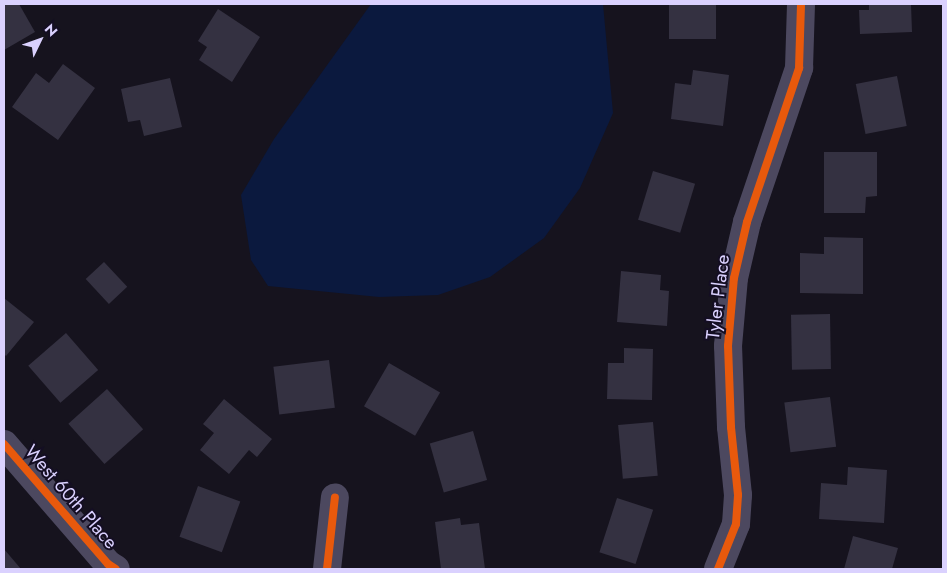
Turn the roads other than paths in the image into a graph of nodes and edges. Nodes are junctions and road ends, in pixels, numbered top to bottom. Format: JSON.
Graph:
{"nodes":[{"id":1,"x":801,"y":4,"type":"edge"},
{"id":2,"x":4,"y":444,"type":"edge"},
{"id":3,"x":335,"y":497,"type":"dead end"},
{"id":4,"x":116,"y":569,"type":"edge"},
{"id":5,"x":327,"y":569,"type":"edge"},
{"id":6,"x":718,"y":569,"type":"edge"}],
"edges":[{"from":1,"to":6,"type":"street","name":"Tyler Place"},
{"from":2,"to":4,"type":"street","name":"West 60th Place"},
{"from":3,"to":5,"type":"street"}]}
